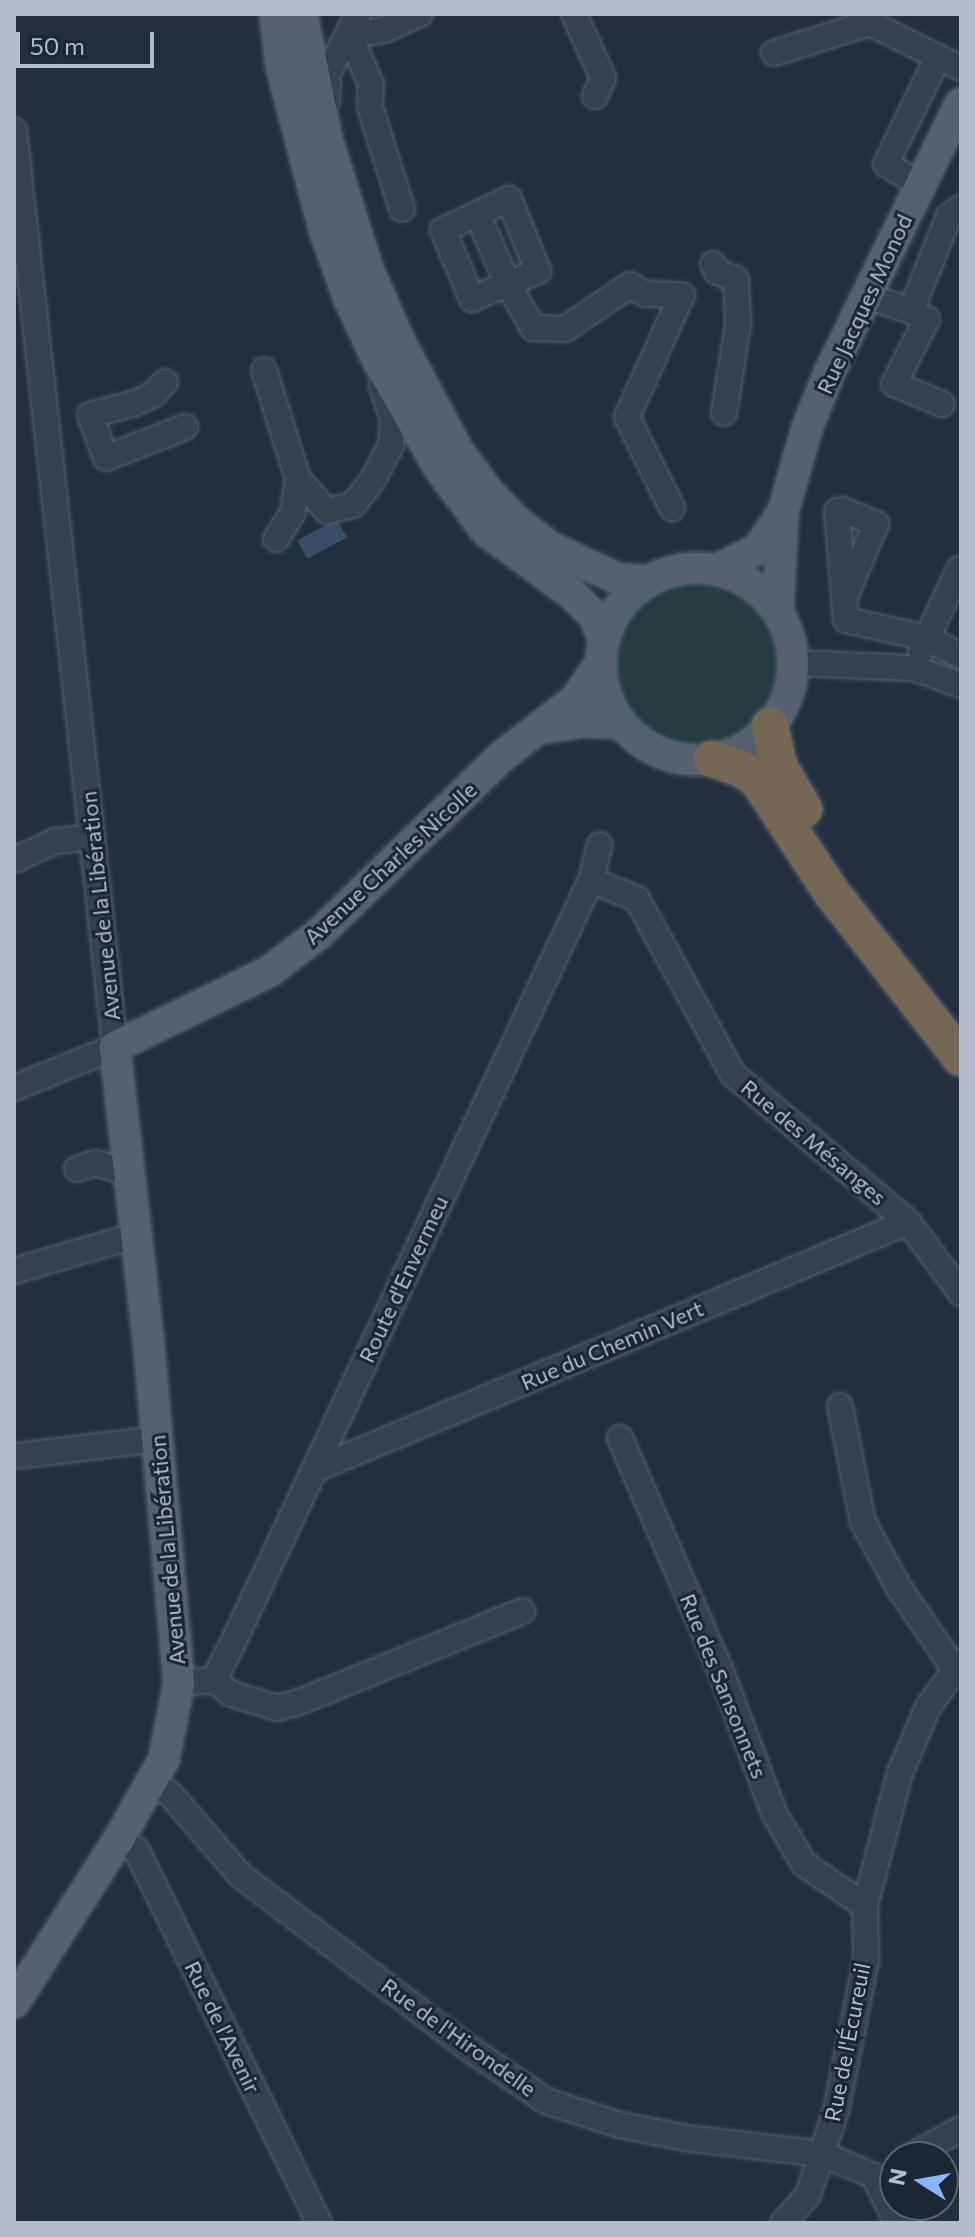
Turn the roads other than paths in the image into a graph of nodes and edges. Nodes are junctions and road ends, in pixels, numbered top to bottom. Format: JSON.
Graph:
{"nodes":[{"id":1,"x":275,"y":14,"type":"edge"},
{"id":2,"x":302,"y":14,"type":"edge"},
{"id":3,"x":420,"y":14,"type":"edge"},
{"id":4,"x":574,"y":14,"type":"edge"},
{"id":5,"x":354,"y":25,"type":"edge"},
{"id":6,"x":774,"y":53,"type":"dead end"},
{"id":7,"x":938,"y":57,"type":"junction"},
{"id":8,"x":961,"y":68,"type":"edge"},
{"id":9,"x":595,"y":96,"type":"dead end"},
{"id":10,"x":961,"y":103,"type":"edge"},
{"id":11,"x":14,"y":130,"type":"edge"},
{"id":12,"x":327,"y":139,"type":"junction"},
{"id":13,"x":17,"y":174,"type":"edge"},
{"id":14,"x":921,"y":185,"type":"junction"},
{"id":15,"x":961,"y":207,"type":"edge"},
{"id":16,"x":402,"y":209,"type":"dead end"},
{"id":17,"x":477,"y":214,"type":"junction"},
{"id":18,"x":713,"y":264,"type":"dead end"},
{"id":19,"x":508,"y":284,"type":"junction"},
{"id":20,"x":867,"y":296,"type":"junction"},
{"id":21,"x":349,"y":299,"type":"junction"},
{"id":22,"x":911,"y":311,"type":"junction"},
{"id":23,"x":264,"y":370,"type":"dead end"},
{"id":24,"x":165,"y":382,"type":"dead end"},
{"id":25,"x":942,"y":404,"type":"dead end"},
{"id":26,"x":724,"y":413,"type":"dead end"},
{"id":27,"x":185,"y":427,"type":"dead end"},
{"id":28,"x":298,"y":479,"type":"junction"},
{"id":29,"x":672,"y":508,"type":"dead end"},
{"id":30,"x":327,"y":511,"type":"junction"},
{"id":31,"x":783,"y":512,"type":"junction"},
{"id":32,"x":718,"y":569,"type":"junction"},
{"id":33,"x":959,"y":569,"type":"dead end"},
{"id":34,"x":647,"y":581,"type":"junction"},
{"id":35,"x":844,"y":599,"type":"dead end"},
{"id":36,"x":778,"y":612,"type":"junction"},
{"id":37,"x":927,"y":638,"type":"junction"},
{"id":38,"x":602,"y":651,"type":"junction"},
{"id":39,"x":961,"y":656,"type":"edge"},
{"id":40,"x":793,"y":663,"type":"junction"},
{"id":41,"x":913,"y":668,"type":"junction"},
{"id":42,"x":961,"y":685,"type":"edge"},
{"id":43,"x":621,"y":723,"type":"junction"},
{"id":44,"x":770,"y":726,"type":"junction"},
{"id":45,"x":542,"y":728,"type":"junction"},
{"id":46,"x":712,"y":759,"type":"junction"},
{"id":47,"x":92,"y":837,"type":"junction"},
{"id":48,"x":600,"y":845,"type":"dead end"},
{"id":49,"x":14,"y":857,"type":"edge"},
{"id":50,"x":591,"y":880,"type":"junction"},
{"id":51,"x":961,"y":1018,"type":"edge"},
{"id":52,"x":115,"y":1047,"type":"junction"},
{"id":53,"x":961,"y":1058,"type":"edge"},
{"id":54,"x":14,"y":1088,"type":"edge"},
{"id":55,"x":77,"y":1169,"type":"dead end"},
{"id":56,"x":128,"y":1173,"type":"junction"},
{"id":57,"x":908,"y":1222,"type":"junction"},
{"id":58,"x":136,"y":1235,"type":"junction"},
{"id":59,"x":14,"y":1271,"type":"edge"},
{"id":60,"x":961,"y":1293,"type":"edge"},
{"id":61,"x":840,"y":1406,"type":"dead end"},
{"id":62,"x":620,"y":1438,"type":"dead end"},
{"id":63,"x":158,"y":1439,"type":"junction"},
{"id":64,"x":17,"y":1456,"type":"dead end"},
{"id":65,"x":316,"y":1469,"type":"junction"},
{"id":66,"x":522,"y":1611,"type":"dead end"},
{"id":67,"x":958,"y":1665,"type":"edge"},
{"id":68,"x":214,"y":1680,"type":"junction"},
{"id":69,"x":179,"y":1683,"type":"junction"},
{"id":70,"x":152,"y":1782,"type":"junction"},
{"id":71,"x":119,"y":1839,"type":"junction"},
{"id":72,"x":865,"y":1906,"type":"junction"},
{"id":73,"x":14,"y":2003,"type":"edge"},
{"id":74,"x":961,"y":2129,"type":"edge"},
{"id":75,"x":939,"y":2141,"type":"edge"},
{"id":76,"x":822,"y":2154,"type":"junction"},
{"id":77,"x":879,"y":2169,"type":"edge"},
{"id":78,"x":319,"y":2223,"type":"edge"},
{"id":79,"x":783,"y":2223,"type":"edge"}],
"edges":[{"from":1,"to":21,"type":"main road"},
{"from":2,"to":12,"type":"main road"},
{"from":3,"to":5,"type":"street"},
{"from":4,"to":9,"type":"street"},
{"from":5,"to":12,"type":"street"},
{"from":5,"to":16,"type":"street"},
{"from":6,"to":7,"type":"street"},
{"from":7,"to":8,"type":"street"},
{"from":7,"to":14,"type":"street"},
{"from":10,"to":14,"type":"main road","name":"Rue Jacques Monod"},
{"from":11,"to":13,"type":"street","name":"Avenue de la Libération"},
{"from":12,"to":34,"type":"main road"},
{"from":13,"to":47,"type":"street","name":"Avenue de la Libération"},
{"from":14,"to":20,"type":"main road","name":"Rue Jacques Monod"},
{"from":15,"to":22,"type":"street"},
{"from":17,"to":19,"type":"street"},
{"from":17,"to":19,"type":"street"},
{"from":17,"to":19,"type":"street"},
{"from":18,"to":26,"type":"street"},
{"from":19,"to":29,"type":"street"},
{"from":20,"to":22,"type":"street"},
{"from":20,"to":31,"type":"main road","name":"Rue Jacques Monod"},
{"from":21,"to":30,"type":"street"},
{"from":21,"to":38,"type":"main road"},
{"from":22,"to":25,"type":"street"},
{"from":23,"to":28,"type":"street"},
{"from":24,"to":27,"type":"street"},
{"from":28,"to":30,"type":"street"},
{"from":28,"to":30,"type":"street"},
{"from":31,"to":32,"type":"main road","name":"Rue Jacques Monod"},
{"from":31,"to":36,"type":"main road","name":"Rue Jacques Monod"},
{"from":32,"to":34,"type":"main road"},
{"from":32,"to":36,"type":"main road"},
{"from":33,"to":37,"type":"street"},
{"from":34,"to":38,"type":"main road"},
{"from":35,"to":37,"type":"street"},
{"from":36,"to":40,"type":"main road"},
{"from":37,"to":39,"type":"street"},
{"from":37,"to":41,"type":"street"},
{"from":38,"to":43,"type":"main road"},
{"from":38,"to":45,"type":"main road","name":"Avenue Charles Nicolle"},
{"from":40,"to":41,"type":"street"},
{"from":40,"to":44,"type":"main road"},
{"from":41,"to":42,"type":"street"},
{"from":43,"to":45,"type":"main road","name":"Avenue Charles Nicolle"},
{"from":43,"to":46,"type":"main road"},
{"from":44,"to":46,"type":"main road"},
{"from":44,"to":51,"type":"highway"},
{"from":45,"to":52,"type":"main road","name":"Avenue Charles Nicolle"},
{"from":46,"to":53,"type":"highway"},
{"from":47,"to":49,"type":"street"},
{"from":47,"to":52,"type":"street","name":"Avenue de la Libération"},
{"from":48,"to":50,"type":"street","name":"Route d'Envermeu"},
{"from":50,"to":57,"type":"street","name":"Rue des Mésanges"},
{"from":50,"to":65,"type":"street","name":"Route d'Envermeu"},
{"from":52,"to":54,"type":"street","name":"Avenue Charles Nicolle"},
{"from":52,"to":56,"type":"main road","name":"Avenue de la Libération"},
{"from":55,"to":56,"type":"street"},
{"from":56,"to":58,"type":"main road","name":"Avenue de la Libération"},
{"from":57,"to":60,"type":"street","name":"Rue des Mésanges"},
{"from":57,"to":65,"type":"street","name":"Rue du Chemin Vert"},
{"from":58,"to":59,"type":"street"},
{"from":58,"to":63,"type":"main road","name":"Avenue de la Libération"},
{"from":61,"to":67,"type":"street"},
{"from":62,"to":72,"type":"street","name":"Rue des Sansonnets"},
{"from":63,"to":64,"type":"street"},
{"from":63,"to":69,"type":"main road","name":"Avenue de la Libération"},
{"from":65,"to":68,"type":"street","name":"Route d'Envermeu"},
{"from":66,"to":68,"type":"street"},
{"from":67,"to":72,"type":"street","name":"Rue de l'Écureuil"},
{"from":68,"to":69,"type":"street"},
{"from":69,"to":70,"type":"main road","name":"Avenue de la Libération"},
{"from":70,"to":71,"type":"main road","name":"Avenue de la Libération"},
{"from":70,"to":76,"type":"street","name":"Rue de l'Hirondelle"},
{"from":71,"to":73,"type":"main road","name":"Avenue de la Libération"},
{"from":71,"to":78,"type":"street","name":"Rue de l'Avenir"},
{"from":72,"to":76,"type":"street","name":"Rue de l'Écureuil"},
{"from":74,"to":75,"type":"street"},
{"from":76,"to":77,"type":"street","name":"Rue de l'Hirondelle"},
{"from":76,"to":79,"type":"street","name":"Rue de l'Écureuil"}]}
